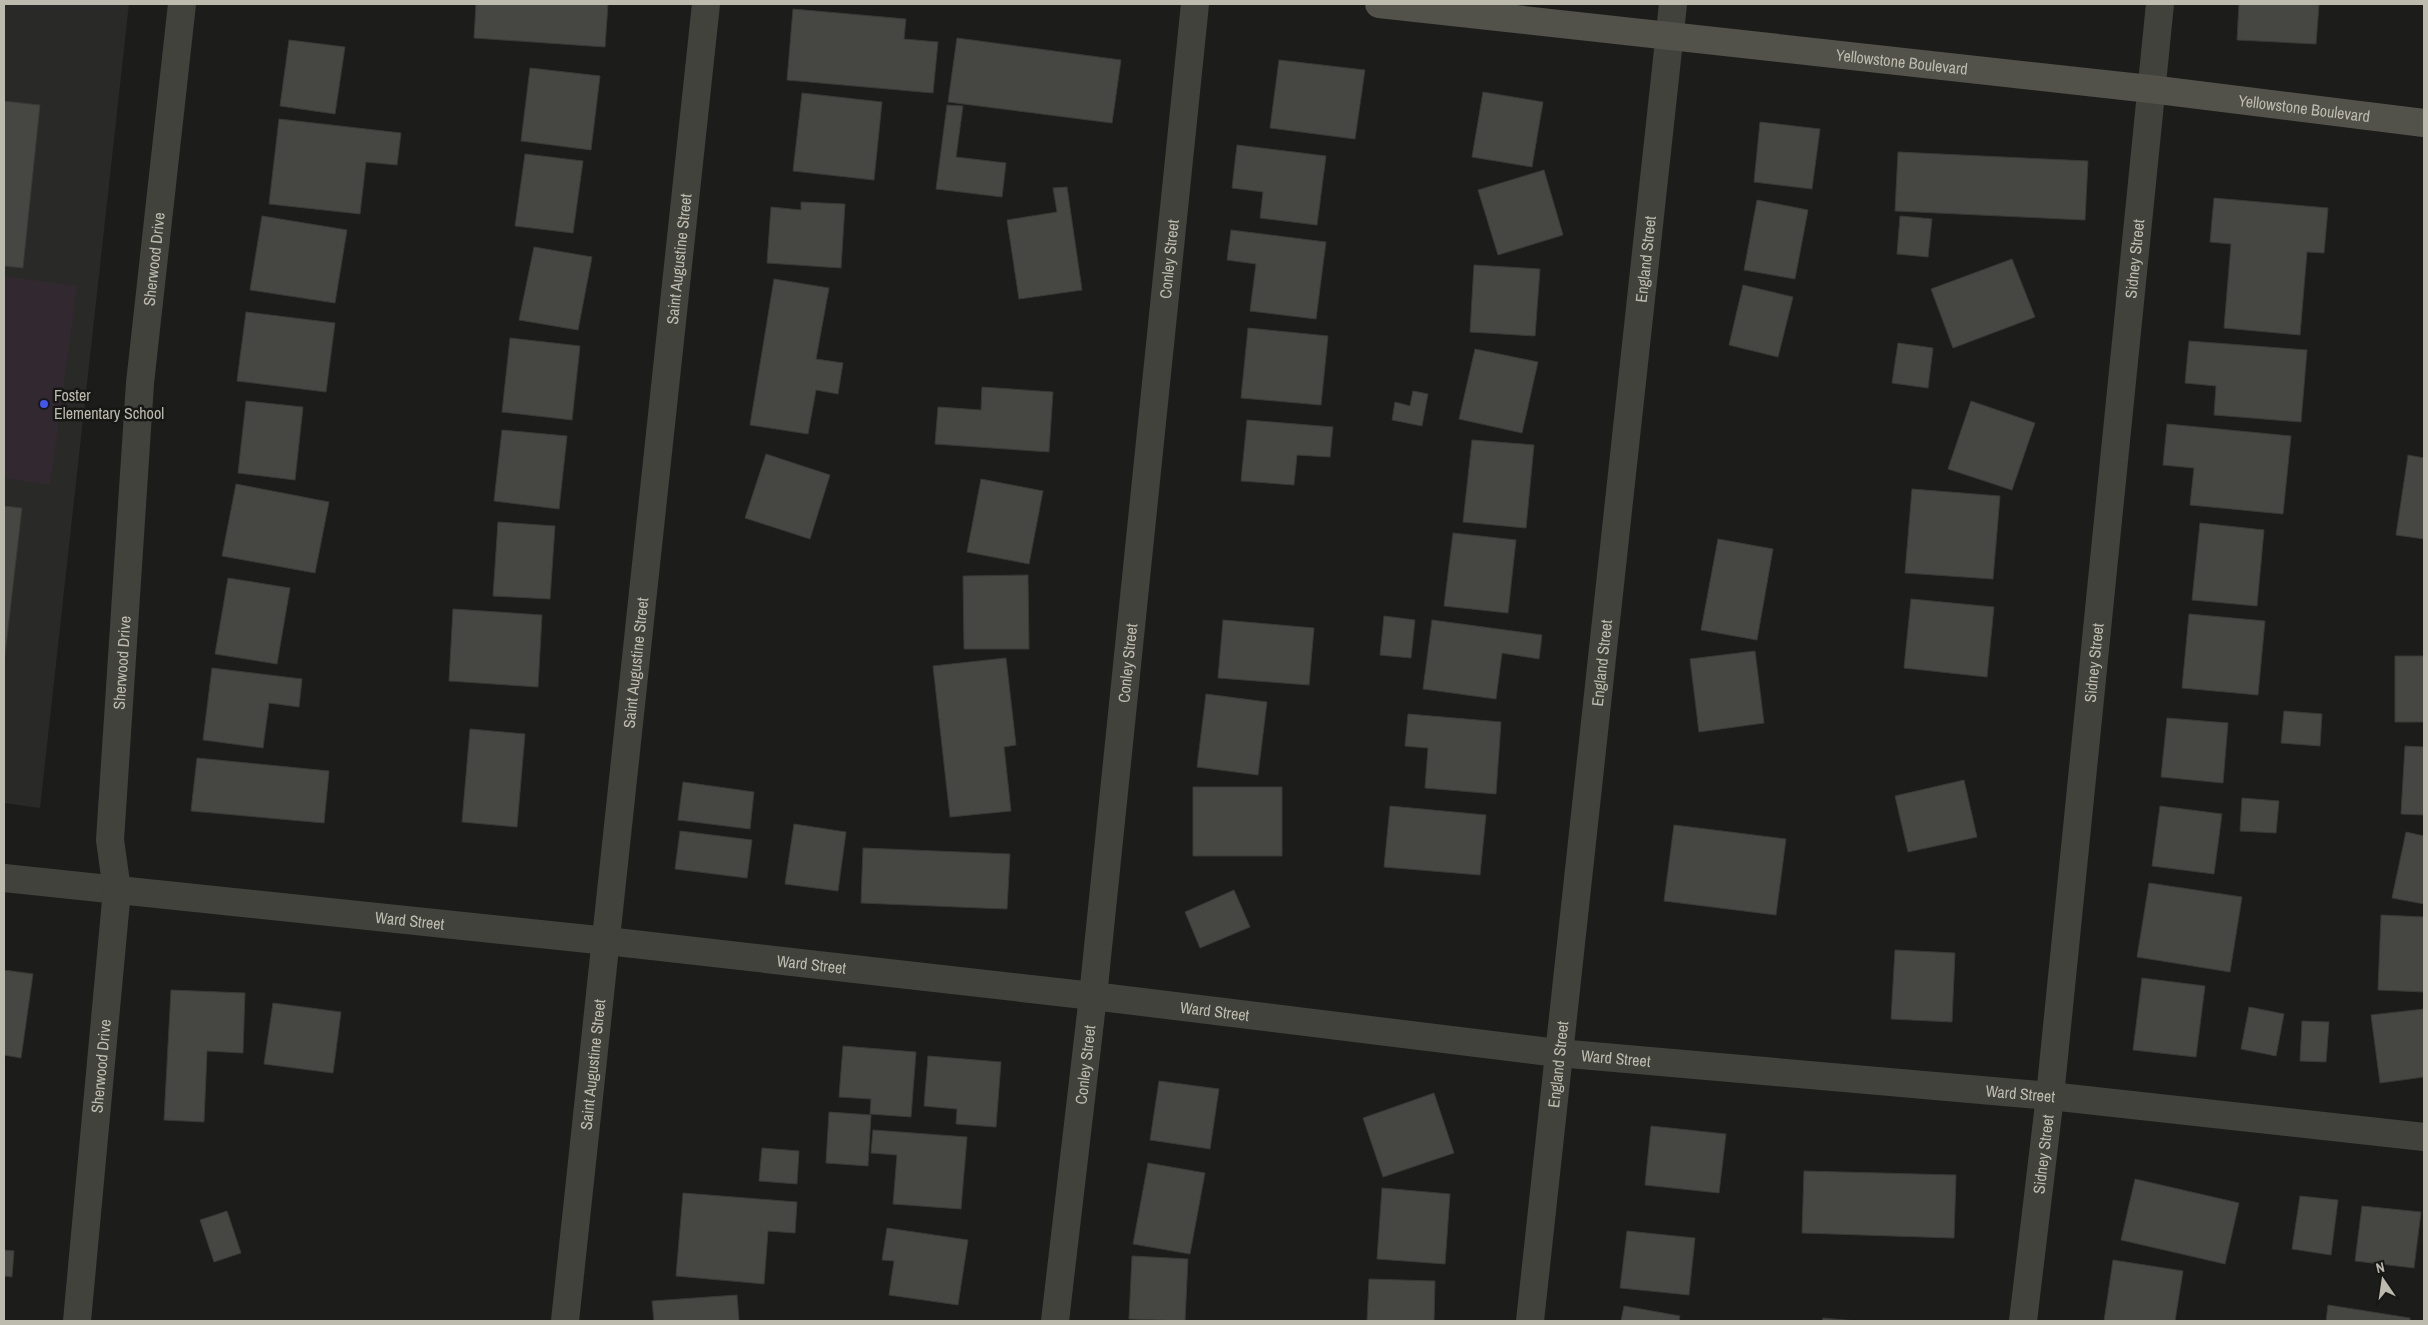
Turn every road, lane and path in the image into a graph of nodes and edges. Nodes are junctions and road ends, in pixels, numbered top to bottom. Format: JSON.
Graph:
{"nodes":[{"id":1,"x":182,"y":4,"type":"edge"},
{"id":2,"x":706,"y":4,"type":"edge"},
{"id":3,"x":1195,"y":4,"type":"edge"},
{"id":4,"x":1379,"y":4,"type":"edge"},
{"id":5,"x":1673,"y":4,"type":"edge"},
{"id":6,"x":2160,"y":4,"type":"edge"},
{"id":7,"x":1669,"y":37,"type":"junction"},
{"id":8,"x":2150,"y":89,"type":"junction"},
{"id":9,"x":2424,"y":123,"type":"edge"},
{"id":10,"x":4,"y":878,"type":"edge"},
{"id":11,"x":117,"y":890,"type":"junction"},
{"id":12,"x":607,"y":940,"type":"junction"},
{"id":13,"x":1093,"y":996,"type":"junction"},
{"id":14,"x":1558,"y":1053,"type":"junction"},
{"id":15,"x":2050,"y":1096,"type":"junction"},
{"id":16,"x":2424,"y":1137,"type":"edge"},
{"id":17,"x":77,"y":1321,"type":"edge"},
{"id":18,"x":565,"y":1321,"type":"edge"},
{"id":19,"x":1055,"y":1321,"type":"edge"},
{"id":20,"x":1530,"y":1321,"type":"edge"},
{"id":21,"x":2023,"y":1321,"type":"edge"}],
"edges":[{"from":1,"to":11,"type":"street","name":"Sherwood Drive"},
{"from":2,"to":12,"type":"street","name":"Saint Augustine Street"},
{"from":3,"to":13,"type":"street","name":"Conley Street"},
{"from":4,"to":7,"type":"street","name":"Yellowstone Boulevard"},
{"from":5,"to":7,"type":"street","name":"England Street"},
{"from":6,"to":8,"type":"street","name":"Sidney Street"},
{"from":7,"to":8,"type":"street","name":"Yellowstone Boulevard"},
{"from":7,"to":14,"type":"street","name":"England Street"},
{"from":8,"to":9,"type":"street","name":"Yellowstone Boulevard"},
{"from":8,"to":15,"type":"street","name":"Sidney Street"},
{"from":10,"to":11,"type":"street","name":"Ward Street"},
{"from":11,"to":12,"type":"street","name":"Ward Street"},
{"from":11,"to":17,"type":"street","name":"Sherwood Drive"},
{"from":12,"to":13,"type":"street","name":"Ward Street"},
{"from":12,"to":18,"type":"street","name":"Saint Augustine Street"},
{"from":13,"to":14,"type":"street","name":"Ward Street"},
{"from":13,"to":19,"type":"street","name":"Conley Street"},
{"from":14,"to":15,"type":"street","name":"Ward Street"},
{"from":14,"to":20,"type":"street","name":"England Street"},
{"from":15,"to":16,"type":"street","name":"Ward Street"},
{"from":15,"to":21,"type":"street","name":"Sidney Street"}]}
